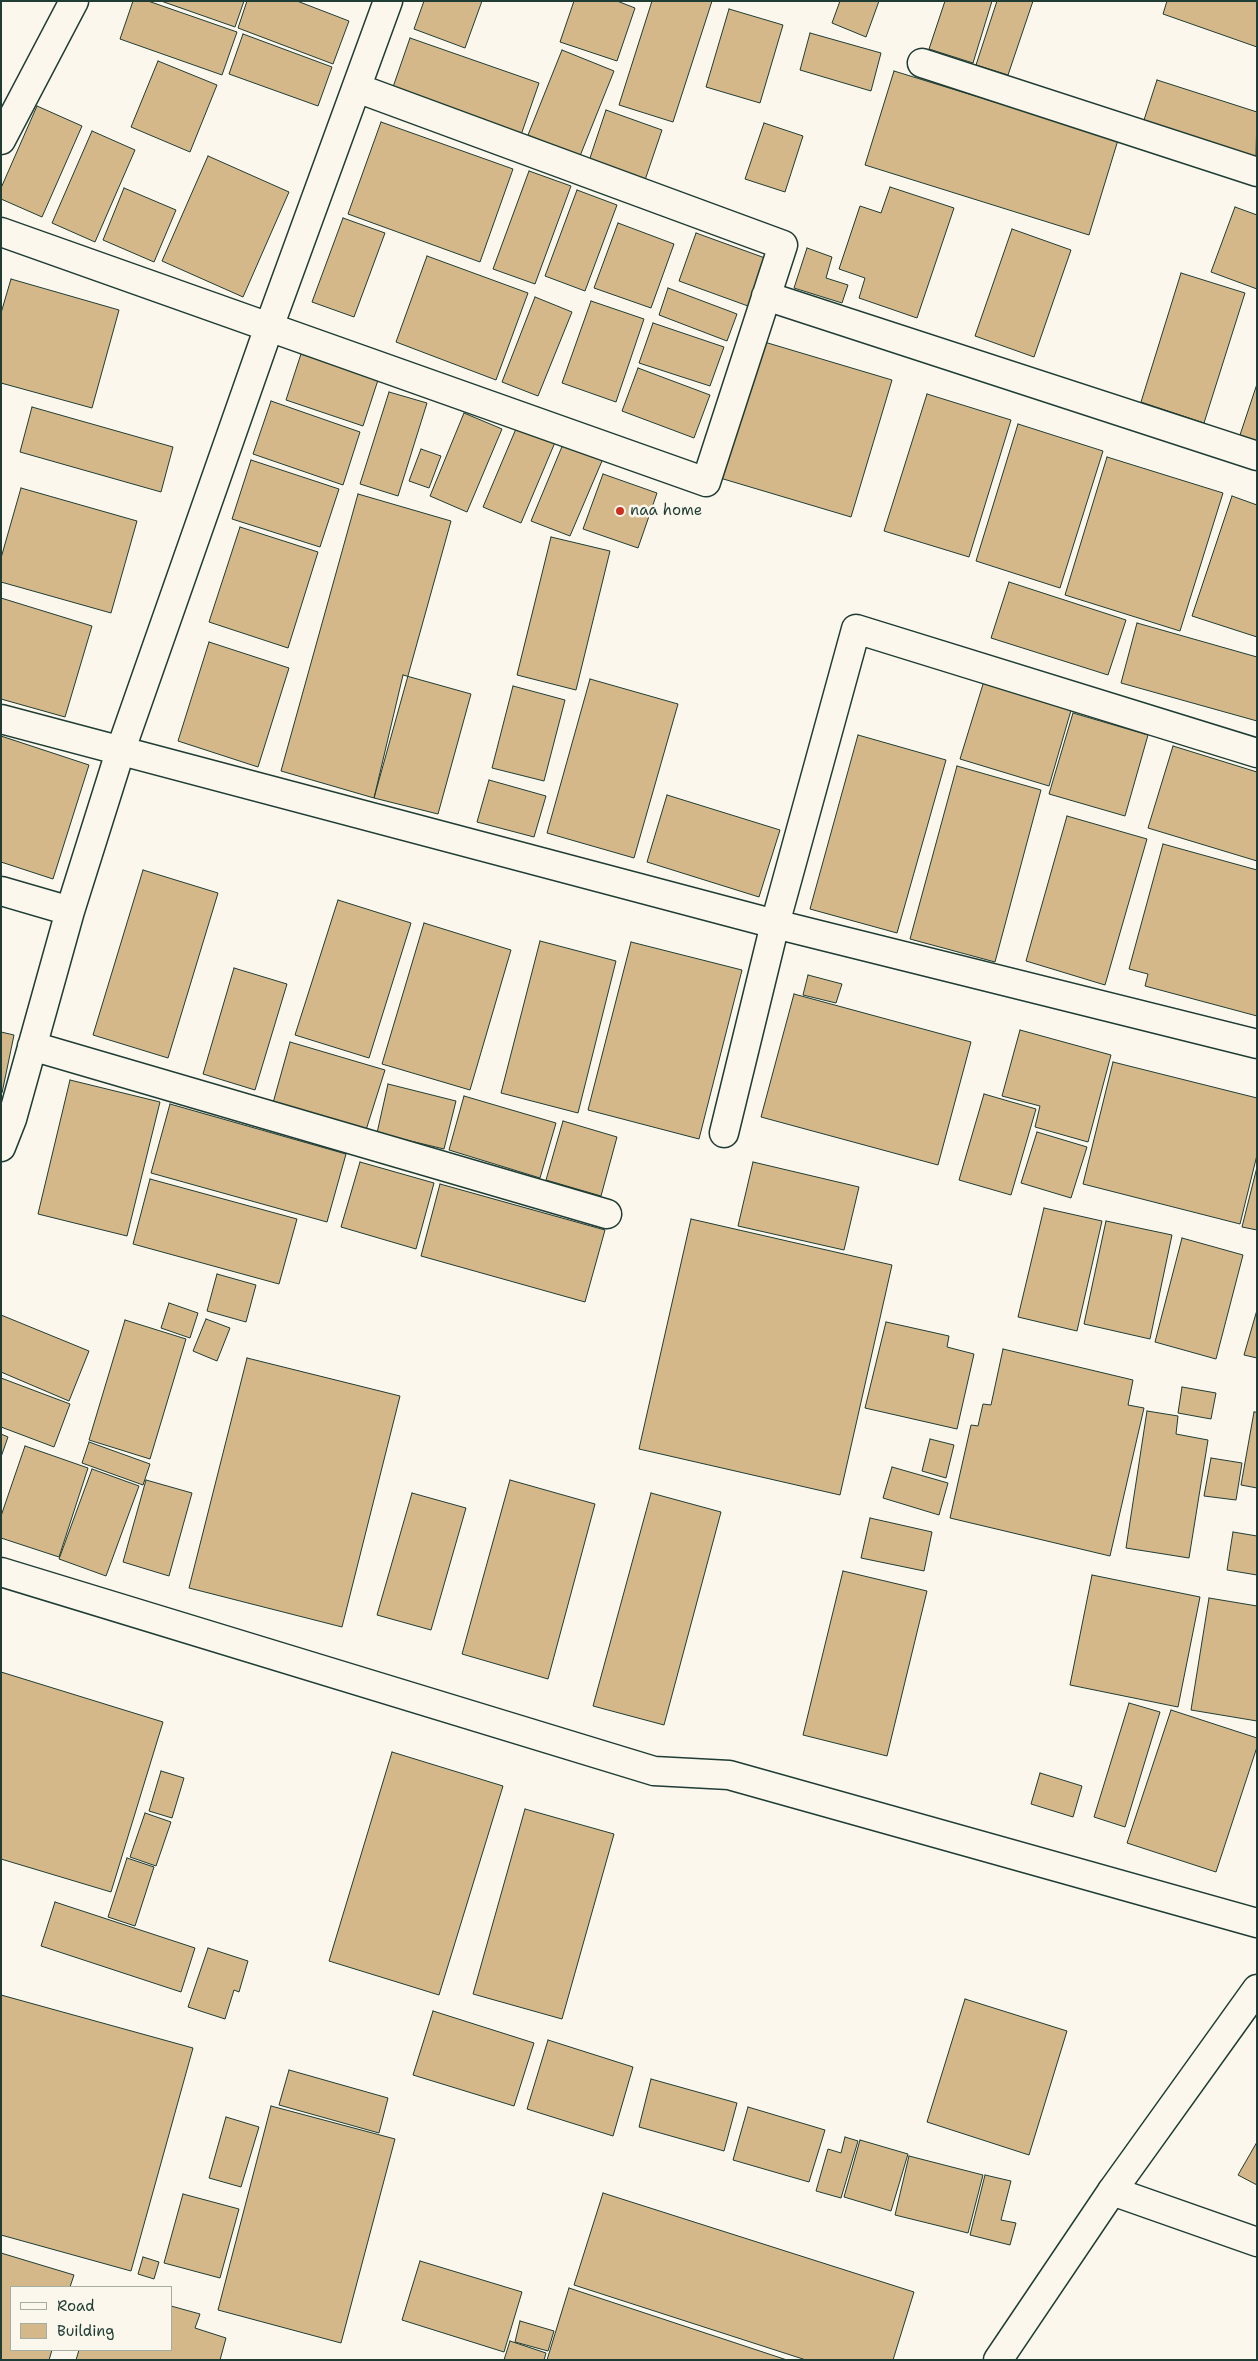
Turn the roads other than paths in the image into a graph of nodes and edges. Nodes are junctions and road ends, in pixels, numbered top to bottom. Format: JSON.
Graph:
{"nodes":[{"id":1,"x":74,"y":1,"type":"edge"},
{"id":2,"x":388,"y":1,"type":"edge"},
{"id":3,"x":922,"y":63,"type":"dead end"},
{"id":4,"x":357,"y":88,"type":"junction"},
{"id":5,"x":1,"y":140,"type":"edge"},
{"id":6,"x":1257,"y":172,"type":"edge"},
{"id":7,"x":1,"y":232,"type":"edge"},
{"id":8,"x":766,"y":296,"type":"junction"},
{"id":9,"x":269,"y":327,"type":"junction"},
{"id":10,"x":1257,"y":456,"type":"edge"},
{"id":11,"x":1,"y":719,"type":"edge"},
{"id":12,"x":120,"y":752,"type":"junction"},
{"id":13,"x":1257,"y":753,"type":"edge"},
{"id":14,"x":1,"y":891,"type":"edge"},
{"id":15,"x":70,"y":911,"type":"junction"},
{"id":16,"x":775,"y":924,"type":"junction"},
{"id":17,"x":1257,"y":1044,"type":"edge"},
{"id":18,"x":32,"y":1046,"type":"junction"},
{"id":19,"x":7,"y":1118,"type":"edge"},
{"id":20,"x":724,"y":1133,"type":"dead end"},
{"id":21,"x":1,"y":1147,"type":"edge"},
{"id":22,"x":607,"y":1214,"type":"dead end"},
{"id":23,"x":1,"y":1572,"type":"edge"},
{"id":24,"x":1257,"y":1922,"type":"edge"},
{"id":25,"x":1257,"y":1989,"type":"edge"},
{"id":26,"x":1112,"y":2191,"type":"junction"},
{"id":27,"x":1257,"y":2242,"type":"edge"},
{"id":28,"x":998,"y":2360,"type":"edge"}],
"edges":[{"from":1,"to":5,"type":"street"},
{"from":2,"to":4,"type":"street"},
{"from":3,"to":6,"type":"street"},
{"from":4,"to":8,"type":"street"},
{"from":4,"to":9,"type":"street"},
{"from":7,"to":9,"type":"street"},
{"from":8,"to":9,"type":"street"},
{"from":8,"to":10,"type":"street"},
{"from":9,"to":12,"type":"street"},
{"from":11,"to":12,"type":"street"},
{"from":12,"to":15,"type":"street"},
{"from":12,"to":16,"type":"street"},
{"from":13,"to":16,"type":"street"},
{"from":14,"to":15,"type":"street"},
{"from":15,"to":18,"type":"street"},
{"from":16,"to":17,"type":"street"},
{"from":16,"to":20,"type":"street"},
{"from":18,"to":19,"type":"street"},
{"from":18,"to":22,"type":"street"},
{"from":19,"to":21,"type":"street"},
{"from":23,"to":24,"type":"street"},
{"from":25,"to":26,"type":"street"},
{"from":26,"to":27,"type":"street"},
{"from":26,"to":28,"type":"street"}]}
